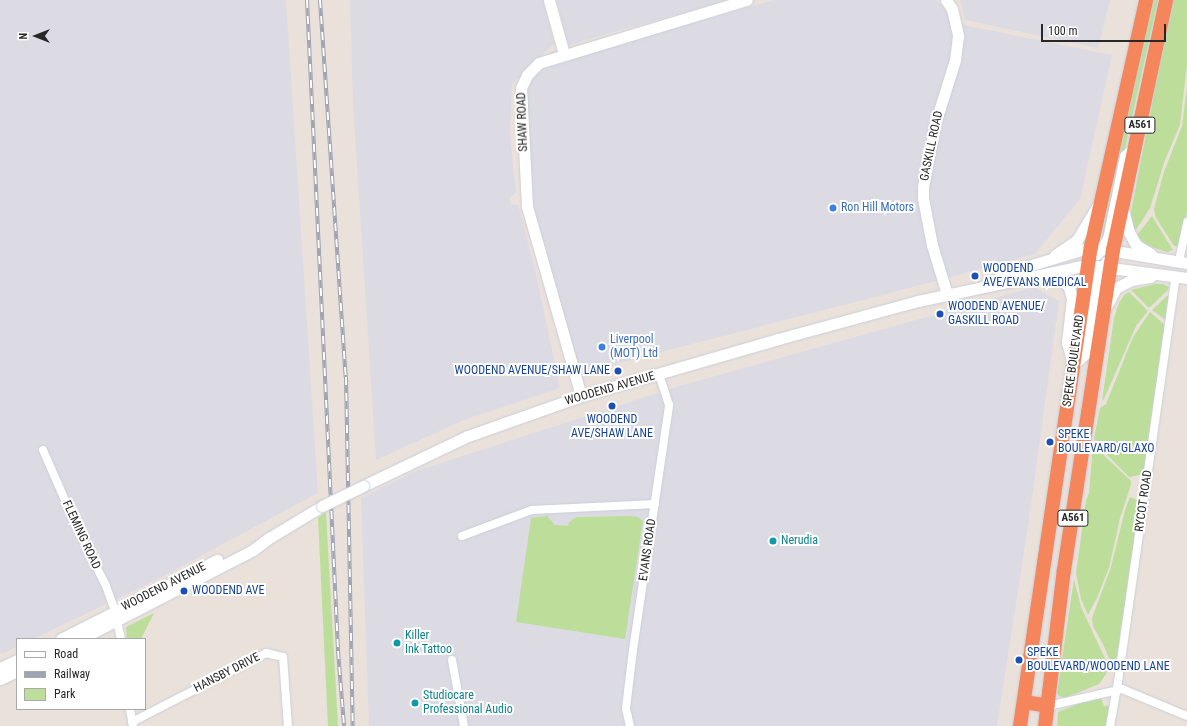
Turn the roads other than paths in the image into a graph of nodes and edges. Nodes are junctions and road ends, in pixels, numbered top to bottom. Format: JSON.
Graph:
{"nodes":[{"id":1,"x":549,"y":0,"type":"edge"},
{"id":2,"x":747,"y":0,"type":"edge"},
{"id":3,"x":946,"y":0,"type":"edge"},
{"id":4,"x":1146,"y":0,"type":"edge"},
{"id":5,"x":1166,"y":0,"type":"edge"},
{"id":6,"x":564,"y":54,"type":"junction"},
{"id":7,"x":1135,"y":147,"type":"junction"},
{"id":8,"x":1102,"y":195,"type":"junction"},
{"id":9,"x":1122,"y":207,"type":"junction"},
{"id":10,"x":1187,"y":222,"type":"edge"},
{"id":11,"x":1102,"y":248,"type":"junction"},
{"id":12,"x":1157,"y":257,"type":"junction"},
{"id":13,"x":1183,"y":262,"type":"edge"},
{"id":14,"x":1088,"y":265,"type":"junction"},
{"id":15,"x":1025,"y":267,"type":"junction"},
{"id":16,"x":1107,"y":268,"type":"junction"},
{"id":17,"x":1171,"y":275,"type":"junction"},
{"id":18,"x":1035,"y":276,"type":"junction"},
{"id":19,"x":1187,"y":278,"type":"edge"},
{"id":20,"x":970,"y":289,"type":"junction"},
{"id":21,"x":947,"y":294,"type":"junction"},
{"id":22,"x":1105,"y":310,"type":"junction"},
{"id":23,"x":1073,"y":365,"type":"junction"},
{"id":24,"x":659,"y":375,"type":"junction"},
{"id":25,"x":581,"y":396,"type":"junction"},
{"id":26,"x":43,"y":450,"type":"dead end"},
{"id":27,"x":655,"y":504,"type":"junction"},
{"id":28,"x":462,"y":536,"type":"dead end"},
{"id":29,"x":116,"y":616,"type":"junction"},
{"id":30,"x":63,"y":638,"type":"edge"},
{"id":31,"x":82,"y":638,"type":"edge"},
{"id":32,"x":121,"y":638,"type":"edge"},
{"id":33,"x":16,"y":660,"type":"edge"},
{"id":34,"x":452,"y":660,"type":"dead end"},
{"id":35,"x":0,"y":668,"type":"edge"},
{"id":36,"x":16,"y":671,"type":"edge"},
{"id":37,"x":0,"y":679,"type":"edge"},
{"id":38,"x":1115,"y":689,"type":"junction"},
{"id":39,"x":1024,"y":702,"type":"junction"},
{"id":40,"x":1048,"y":706,"type":"junction"},
{"id":41,"x":130,"y":710,"type":"edge"},
{"id":42,"x":1187,"y":716,"type":"edge"},
{"id":43,"x":132,"y":724,"type":"edge"},
{"id":44,"x":288,"y":726,"type":"edge"},
{"id":45,"x":464,"y":726,"type":"edge"},
{"id":46,"x":630,"y":726,"type":"edge"},
{"id":47,"x":1020,"y":726,"type":"edge"},
{"id":48,"x":1045,"y":726,"type":"edge"},
{"id":49,"x":1110,"y":726,"type":"edge"}],
"edges":[{"from":1,"to":6,"type":"street"},
{"from":2,"to":6,"type":"street","name":"SHAW ROAD"},
{"from":3,"to":21,"type":"street","name":"GASKILL ROAD"},
{"from":4,"to":8,"type":"highway","name":"SPEKE BOULEVARD","number":"A561"},
{"from":5,"to":7,"type":"highway","name":"SPEKE BOULEVARD","number":"A561"},
{"from":6,"to":25,"type":"street","name":"SHAW ROAD"},
{"from":7,"to":9,"type":"highway","name":"SPEKE BOULEVARD","number":"A561"},
{"from":7,"to":11,"type":"street","number":"A561"},
{"from":8,"to":11,"type":"highway","name":"SPEKE BOULEVARD","number":"A561"},
{"from":8,"to":15,"type":"street"},
{"from":9,"to":11,"type":"highway","name":"SPEKE BOULEVARD","number":"A561"},
{"from":9,"to":12,"type":"street"},
{"from":10,"to":13,"type":"street"},
{"from":11,"to":12,"type":"street"},
{"from":11,"to":14,"type":"highway","name":"SPEKE BOULEVARD","number":"A561"},
{"from":11,"to":15,"type":"street","name":"WOODEND AVENUE"},
{"from":11,"to":16,"type":"highway","name":"SPEKE BOULEVARD","number":"A561"},
{"from":12,"to":13,"type":"street"},
{"from":14,"to":16,"type":"street","name":"WOODEND AVENUE"},
{"from":14,"to":18,"type":"street","name":"WOODEND AVENUE"},
{"from":14,"to":23,"type":"highway","name":"SPEKE BOULEVARD","number":"A561"},
{"from":15,"to":20,"type":"street","name":"WOODEND AVENUE"},
{"from":16,"to":17,"type":"street","name":"WOODEND AVENUE"},
{"from":16,"to":22,"type":"highway","name":"SPEKE BOULEVARD","number":"A561"},
{"from":16,"to":23,"type":"street","number":"A561"},
{"from":17,"to":19,"type":"street","name":"WOODEND AVENUE"},
{"from":17,"to":22,"type":"street"},
{"from":17,"to":38,"type":"street","name":"RYCOT ROAD"},
{"from":18,"to":20,"type":"street","name":"WOODEND AVENUE"},
{"from":18,"to":23,"type":"street"},
{"from":20,"to":21,"type":"street","name":"WOODEND AVENUE"},
{"from":21,"to":24,"type":"street","name":"WOODEND AVENUE"},
{"from":22,"to":40,"type":"highway","name":"SPEKE BOULEVARD","number":"A561"},
{"from":23,"to":39,"type":"highway","name":"SPEKE BOULEVARD","number":"A561"},
{"from":24,"to":25,"type":"street","name":"WOODEND AVENUE"},
{"from":24,"to":27,"type":"street","name":"EVANS ROAD"},
{"from":25,"to":29,"type":"street","name":"WOODEND AVENUE","bridge":true},
{"from":26,"to":29,"type":"street","name":"FLEMING ROAD"},
{"from":27,"to":28,"type":"street"},
{"from":27,"to":46,"type":"street","name":"EVANS ROAD"},
{"from":29,"to":30,"type":"street","name":"WOODEND AVENUE"},
{"from":29,"to":31,"type":"street","name":"WOODEND AVENUE"},
{"from":29,"to":32,"type":"street","name":"FLEMING ROAD"},
{"from":33,"to":35,"type":"street"},
{"from":34,"to":45,"type":"street"},
{"from":36,"to":37,"type":"street"},
{"from":38,"to":40,"type":"street"},
{"from":38,"to":42,"type":"street"},
{"from":38,"to":49,"type":"street","name":"RYCOT ROAD"},
{"from":39,"to":40,"type":"highway"},
{"from":39,"to":47,"type":"highway","name":"SPEKE BOULEVARD","number":"A561"},
{"from":40,"to":48,"type":"highway","name":"SPEKE BOULEVARD","number":"A561"},
{"from":41,"to":43,"type":"street"},
{"from":43,"to":44,"type":"street","name":"HANSBY DRIVE"}]}
